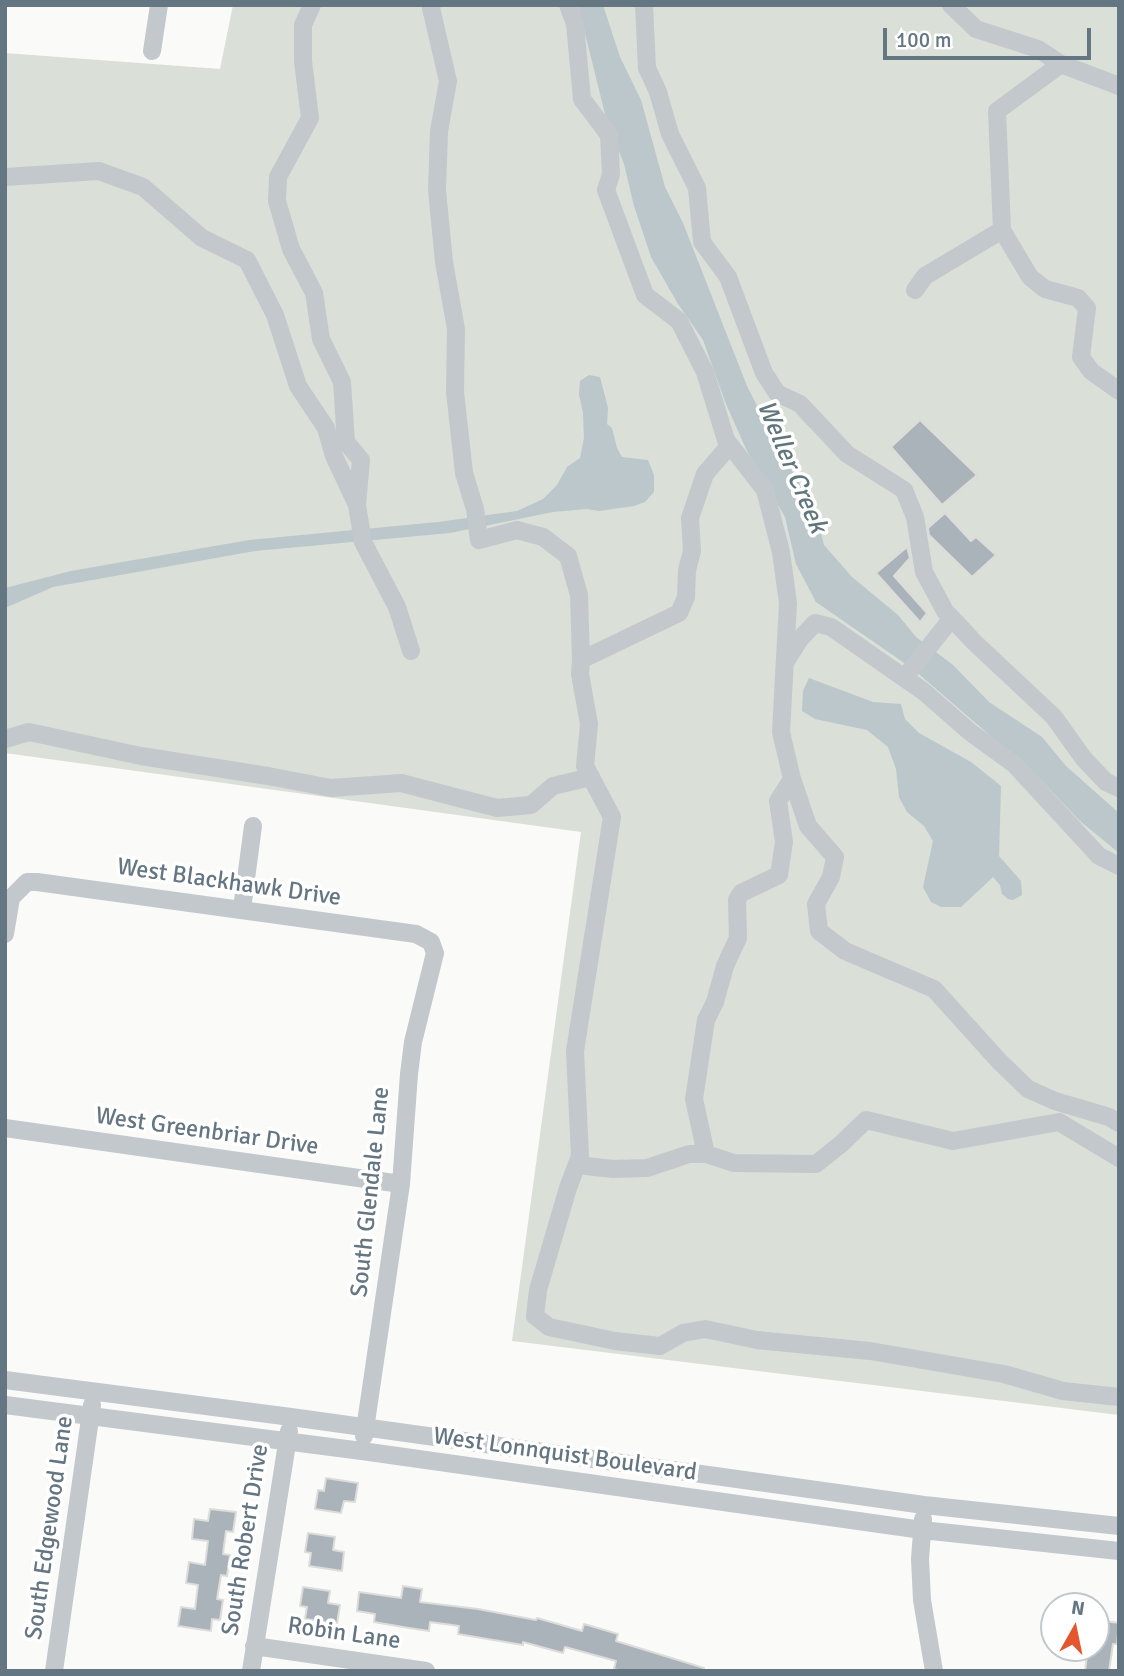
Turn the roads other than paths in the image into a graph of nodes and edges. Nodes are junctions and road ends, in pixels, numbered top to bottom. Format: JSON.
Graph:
{"nodes":[{"id":1,"x":159,"y":5,"type":"edge"},
{"id":2,"x":312,"y":5,"type":"edge"},
{"id":3,"x":432,"y":5,"type":"edge"},
{"id":4,"x":568,"y":5,"type":"edge"},
{"id":5,"x":644,"y":5,"type":"edge"},
{"id":6,"x":951,"y":5,"type":"edge"},
{"id":7,"x":152,"y":51,"type":"dead end"},
{"id":8,"x":1061,"y":64,"type":"junction"},
{"id":9,"x":1119,"y":86,"type":"edge"},
{"id":10,"x":5,"y":177,"type":"edge"},
{"id":11,"x":1002,"y":230,"type":"junction"},
{"id":12,"x":915,"y":290,"type":"dead end"},
{"id":13,"x":1119,"y":391,"type":"edge"},
{"id":14,"x":730,"y":445,"type":"junction"},
{"id":15,"x":357,"y":505,"type":"junction"},
{"id":16,"x":958,"y":624,"type":"junction"},
{"id":17,"x":411,"y":651,"type":"dead end"},
{"id":18,"x":581,"y":660,"type":"junction"},
{"id":19,"x":784,"y":664,"type":"junction"},
{"id":20,"x":907,"y":673,"type":"junction"},
{"id":21,"x":5,"y":739,"type":"edge"},
{"id":22,"x":591,"y":777,"type":"junction"},
{"id":23,"x":792,"y":779,"type":"junction"},
{"id":24,"x":1119,"y":789,"type":"edge"},
{"id":25,"x":253,"y":826,"type":"dead end"},
{"id":26,"x":1119,"y":866,"type":"edge"},
{"id":27,"x":242,"y":909,"type":"junction"},
{"id":28,"x":5,"y":934,"type":"edge"},
{"id":29,"x":431,"y":942,"type":"joint"},
{"id":30,"x":1119,"y":1122,"type":"edge"},
{"id":31,"x":5,"y":1128,"type":"edge"},
{"id":32,"x":706,"y":1154,"type":"junction"},
{"id":33,"x":1119,"y":1158,"type":"edge"},
{"id":34,"x":577,"y":1165,"type":"junction"},
{"id":35,"x":401,"y":1184,"type":"junction"},
{"id":36,"x":5,"y":1380,"type":"edge"},
{"id":37,"x":94,"y":1392,"type":"junction"},
{"id":38,"x":1119,"y":1397,"type":"edge"},
{"id":39,"x":5,"y":1405,"type":"edge"},
{"id":40,"x":91,"y":1416,"type":"junction"},
{"id":41,"x":291,"y":1417,"type":"junction"},
{"id":42,"x":365,"y":1427,"type":"junction"},
{"id":43,"x":287,"y":1441,"type":"junction"},
{"id":44,"x":362,"y":1451,"type":"junction"},
{"id":45,"x":924,"y":1506,"type":"junction"},
{"id":46,"x":1119,"y":1526,"type":"edge"},
{"id":47,"x":922,"y":1530,"type":"junction"},
{"id":48,"x":1119,"y":1551,"type":"edge"},
{"id":49,"x":254,"y":1646,"type":"junction"},
{"id":50,"x":54,"y":1671,"type":"edge"},
{"id":51,"x":251,"y":1671,"type":"edge"},
{"id":52,"x":426,"y":1671,"type":"edge"},
{"id":53,"x":934,"y":1671,"type":"edge"}],
"edges":[{"from":1,"to":7,"type":"street"},
{"from":2,"to":15,"type":"street"},
{"from":3,"to":18,"type":"street"},
{"from":4,"to":14,"type":"street"},
{"from":5,"to":16,"type":"street"},
{"from":6,"to":8,"type":"street"},
{"from":8,"to":9,"type":"street"},
{"from":8,"to":11,"type":"street"},
{"from":10,"to":15,"type":"street"},
{"from":11,"to":12,"type":"street"},
{"from":11,"to":13,"type":"street"},
{"from":14,"to":18,"type":"street"},
{"from":14,"to":19,"type":"street"},
{"from":15,"to":17,"type":"street"},
{"from":16,"to":20,"type":"street"},
{"from":16,"to":24,"type":"street"},
{"from":18,"to":22,"type":"street"},
{"from":19,"to":20,"type":"street"},
{"from":19,"to":23,"type":"street"},
{"from":20,"to":26,"type":"street"},
{"from":21,"to":22,"type":"street"},
{"from":22,"to":34,"type":"street"},
{"from":23,"to":30,"type":"street"},
{"from":23,"to":32,"type":"street"},
{"from":25,"to":27,"type":"street"},
{"from":27,"to":28,"type":"street","name":"West Blackhawk Drive"},
{"from":27,"to":29,"type":"street","name":"West Blackhawk Drive"},
{"from":29,"to":35,"type":"street","name":"South Glendale Lane"},
{"from":31,"to":35,"type":"street","name":"West Greenbriar Drive"},
{"from":32,"to":33,"type":"street"},
{"from":32,"to":34,"type":"street"},
{"from":34,"to":38,"type":"street"},
{"from":35,"to":42,"type":"street","name":"South Glendale Lane"},
{"from":36,"to":37,"type":"street","name":"West Lonnquist Boulevard"},
{"from":37,"to":40,"type":"street","name":"South Edgewood Lane"},
{"from":37,"to":41,"type":"street","name":"West Lonnquist Boulevard"},
{"from":39,"to":40,"type":"street","name":"West Lonnquist Boulevard"},
{"from":40,"to":43,"type":"street","name":"West Lonnquist Boulevard"},
{"from":40,"to":50,"type":"street","name":"South Edgewood Lane"},
{"from":41,"to":42,"type":"street","name":"West Lonnquist Boulevard"},
{"from":41,"to":43,"type":"street","name":"South Robert Drive"},
{"from":42,"to":44,"type":"street","name":"South Glendale Lane"},
{"from":42,"to":45,"type":"street","name":"West Lonnquist Boulevard"},
{"from":43,"to":44,"type":"street","name":"West Lonnquist Boulevard"},
{"from":43,"to":49,"type":"street","name":"South Robert Drive"},
{"from":44,"to":47,"type":"street","name":"West Lonnquist Boulevard"},
{"from":45,"to":46,"type":"street","name":"West Lonnquist Boulevard"},
{"from":45,"to":47,"type":"street"},
{"from":47,"to":48,"type":"street","name":"West Lonnquist Boulevard"},
{"from":47,"to":53,"type":"street"},
{"from":49,"to":51,"type":"street","name":"South Robert Drive"},
{"from":49,"to":52,"type":"street","name":"Robin Lane"}]}
